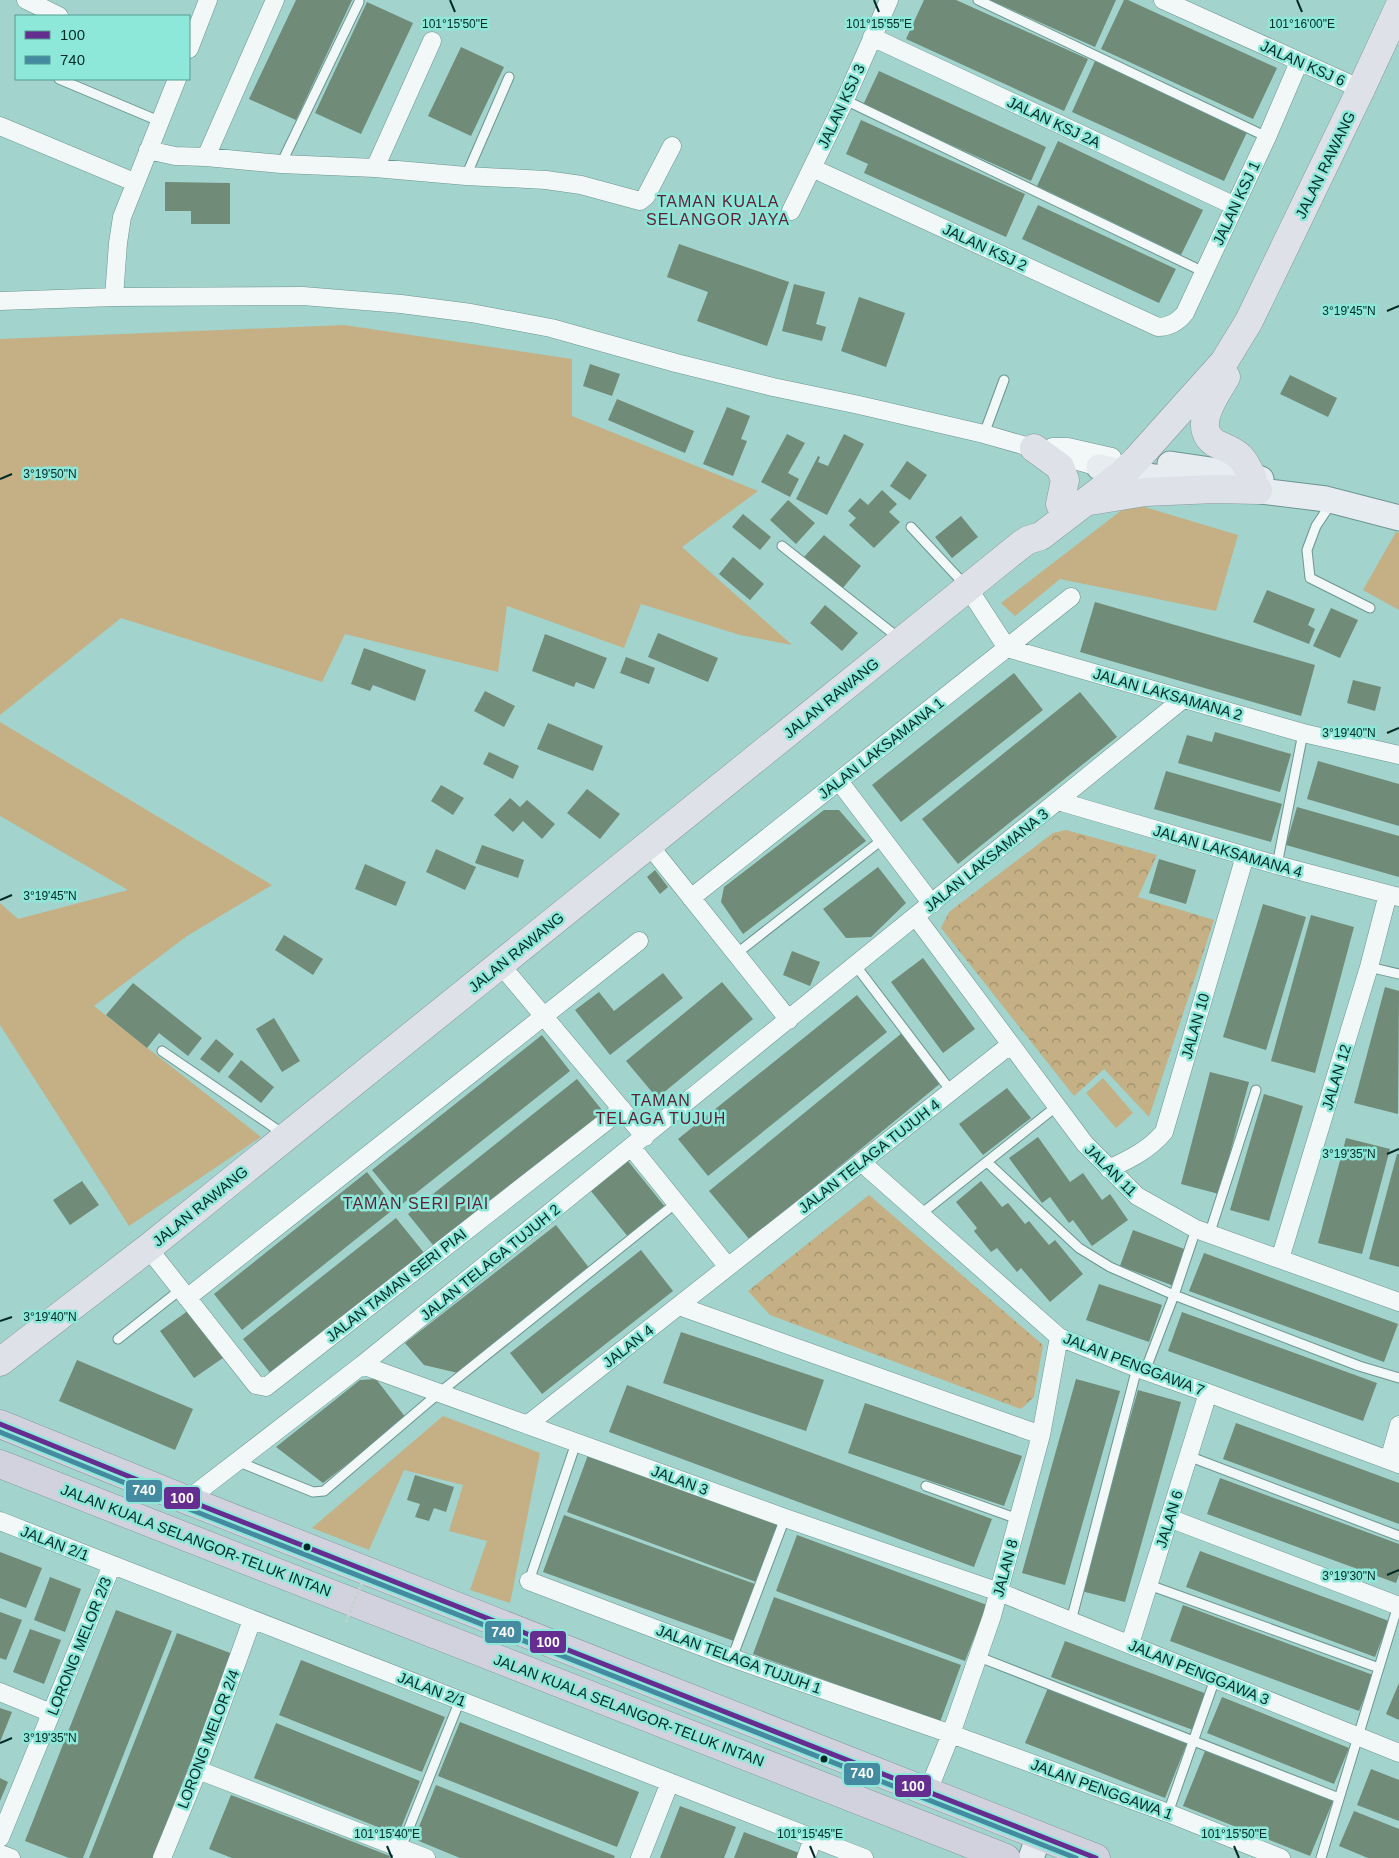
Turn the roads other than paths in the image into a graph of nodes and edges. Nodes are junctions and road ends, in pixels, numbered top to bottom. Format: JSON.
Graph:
{"nodes":[{"id":1,"x":26,"y":0,"type":"edge"},
{"id":2,"x":275,"y":0,"type":"edge"},
{"id":3,"x":889,"y":0,"type":"edge"},
{"id":4,"x":978,"y":0,"type":"edge"},
{"id":5,"x":1163,"y":0,"type":"edge"},
{"id":6,"x":359,"y":2,"type":"dead end"},
{"id":7,"x":204,"y":3,"type":"edge"},
{"id":8,"x":1399,"y":7,"type":"edge"},
{"id":9,"x":58,"y":15,"type":"edge"},
{"id":10,"x":872,"y":37,"type":"junction"},
{"id":11,"x":432,"y":41,"type":"dead end"},
{"id":12,"x":190,"y":45,"type":"edge"},
{"id":13,"x":1299,"y":62,"type":"junction"},
{"id":14,"x":508,"y":77,"type":"dead end"},
{"id":15,"x":61,"y":80,"type":"edge"},
{"id":16,"x":177,"y":80,"type":"edge"},
{"id":17,"x":1361,"y":89,"type":"junction"},
{"id":18,"x":845,"y":100,"type":"junction"},
{"id":19,"x":159,"y":121,"type":"junction"},
{"id":20,"x":0,"y":126,"type":"edge"},
{"id":21,"x":1267,"y":137,"type":"junction"},
{"id":22,"x":672,"y":146,"type":"dead end"},
{"id":23,"x":148,"y":150,"type":"junction"},
{"id":24,"x":206,"y":157,"type":"junction"},
{"id":25,"x":281,"y":164,"type":"junction"},
{"id":26,"x":375,"y":168,"type":"junction"},
{"id":27,"x":812,"y":168,"type":"junction"},
{"id":28,"x":466,"y":176,"type":"junction"},
{"id":29,"x":134,"y":182,"type":"junction"},
{"id":30,"x":1235,"y":206,"type":"junction"},
{"id":31,"x":791,"y":211,"type":"dead end"},
{"id":32,"x":1204,"y":272,"type":"junction"},
{"id":33,"x":114,"y":297,"type":"junction"},
{"id":34,"x":0,"y":301,"type":"edge"},
{"id":35,"x":1249,"y":321,"type":"junction"},
{"id":36,"x":1158,"y":326,"type":"joint"},
{"id":37,"x":1004,"y":380,"type":"dead end"},
{"id":38,"x":984,"y":434,"type":"junction"},
{"id":39,"x":1034,"y":448,"type":"junction"},
{"id":40,"x":1118,"y":464,"type":"junction"},
{"id":41,"x":1255,"y":483,"type":"junction"},
{"id":42,"x":1329,"y":500,"type":"junction"},
{"id":43,"x":1072,"y":503,"type":"junction"},
{"id":44,"x":1399,"y":518,"type":"edge"},
{"id":45,"x":911,"y":527,"type":"dead end"},
{"id":46,"x":782,"y":546,"type":"dead end"},
{"id":47,"x":968,"y":588,"type":"junction"},
{"id":48,"x":1071,"y":598,"type":"dead end"},
{"id":49,"x":1370,"y":608,"type":"dead end"},
{"id":50,"x":902,"y":641,"type":"junction"},
{"id":51,"x":1007,"y":648,"type":"junction"},
{"id":52,"x":1183,"y":699,"type":"junction"},
{"id":53,"x":1303,"y":733,"type":"junction"},
{"id":54,"x":1399,"y":755,"type":"edge"},
{"id":55,"x":839,"y":781,"type":"junction"},
{"id":56,"x":1058,"y":801,"type":"junction"},
{"id":57,"x":883,"y":839,"type":"junction"},
{"id":58,"x":649,"y":845,"type":"junction"},
{"id":59,"x":1245,"y":856,"type":"junction"},
{"id":60,"x":1277,"y":866,"type":"junction"},
{"id":61,"x":1393,"y":895,"type":"edge"},
{"id":62,"x":691,"y":898,"type":"junction"},
{"id":63,"x":932,"y":904,"type":"junction"},
{"id":64,"x":916,"y":917,"type":"junction"},
{"id":65,"x":639,"y":941,"type":"dead end"},
{"id":66,"x":736,"y":954,"type":"junction"},
{"id":67,"x":500,"y":964,"type":"junction"},
{"id":68,"x":856,"y":966,"type":"junction"},
{"id":69,"x":1369,"y":967,"type":"junction"},
{"id":70,"x":1399,"y":974,"type":"edge"},
{"id":71,"x":544,"y":1016,"type":"junction"},
{"id":72,"x":789,"y":1020,"type":"junction"},
{"id":73,"x":1010,"y":1045,"type":"junction"},
{"id":74,"x":162,"y":1051,"type":"dead end"},
{"id":75,"x":1256,"y":1090,"type":"dead end"},
{"id":76,"x":951,"y":1091,"type":"junction"},
{"id":77,"x":1058,"y":1106,"type":"junction"},
{"id":78,"x":622,"y":1109,"type":"junction"},
{"id":79,"x":287,"y":1136,"type":"junction"},
{"id":80,"x":638,"y":1142,"type":"junction"},
{"id":81,"x":861,"y":1162,"type":"junction"},
{"id":82,"x":987,"y":1162,"type":"junction"},
{"id":83,"x":1110,"y":1169,"type":"junction"},
{"id":84,"x":676,"y":1203,"type":"junction"},
{"id":85,"x":921,"y":1214,"type":"junction"},
{"id":86,"x":1203,"y":1230,"type":"junction"},
{"id":87,"x":148,"y":1248,"type":"junction"},
{"id":88,"x":1280,"y":1259,"type":"junction"},
{"id":89,"x":728,"y":1267,"type":"junction"},
{"id":90,"x":184,"y":1294,"type":"junction"},
{"id":91,"x":1174,"y":1295,"type":"junction"},
{"id":92,"x":1399,"y":1302,"type":"edge"},
{"id":93,"x":679,"y":1306,"type":"junction"},
{"id":94,"x":1059,"y":1337,"type":"junction"},
{"id":95,"x":118,"y":1339,"type":"dead end"},
{"id":96,"x":0,"y":1362,"type":"edge"},
{"id":97,"x":362,"y":1365,"type":"junction"},
{"id":98,"x":1141,"y":1369,"type":"junction"},
{"id":99,"x":1399,"y":1378,"type":"edge"},
{"id":100,"x":439,"y":1393,"type":"junction"},
{"id":101,"x":1208,"y":1393,"type":"junction"},
{"id":102,"x":0,"y":1424,"type":"edge"},
{"id":103,"x":527,"y":1425,"type":"junction"},
{"id":104,"x":1399,"y":1425,"type":"edge"},
{"id":105,"x":1042,"y":1435,"type":"junction"},
{"id":106,"x":576,"y":1443,"type":"junction"},
{"id":107,"x":0,"y":1449,"type":"edge"},
{"id":108,"x":1188,"y":1456,"type":"junction"},
{"id":109,"x":238,"y":1462,"type":"junction"},
{"id":110,"x":1394,"y":1462,"type":"edge"},
{"id":111,"x":0,"y":1464,"type":"edge"},
{"id":112,"x":926,"y":1486,"type":"dead end"},
{"id":113,"x":187,"y":1500,"type":"junction"},
{"id":114,"x":103,"y":1504,"type":"junction"},
{"id":115,"x":785,"y":1518,"type":"junction"},
{"id":116,"x":1169,"y":1518,"type":"junction"},
{"id":117,"x":1018,"y":1519,"type":"junction"},
{"id":118,"x":0,"y":1521,"type":"edge"},
{"id":119,"x":1399,"y":1536,"type":"edge"},
{"id":120,"x":112,"y":1565,"type":"junction"},
{"id":121,"x":529,"y":1581,"type":"joint"},
{"id":122,"x":1149,"y":1585,"type":"junction"},
{"id":123,"x":999,"y":1592,"type":"junction"},
{"id":124,"x":1399,"y":1604,"type":"edge"},
{"id":125,"x":252,"y":1620,"type":"junction"},
{"id":126,"x":1072,"y":1621,"type":"junction"},
{"id":127,"x":1130,"y":1644,"type":"junction"},
{"id":128,"x":979,"y":1657,"type":"junction"},
{"id":129,"x":732,"y":1658,"type":"junction"},
{"id":130,"x":1379,"y":1668,"type":"junction"},
{"id":131,"x":1215,"y":1679,"type":"junction"},
{"id":132,"x":0,"y":1692,"type":"edge"},
{"id":133,"x":460,"y":1700,"type":"junction"},
{"id":134,"x":51,"y":1712,"type":"junction"},
{"id":135,"x":951,"y":1734,"type":"junction"},
{"id":136,"x":1358,"y":1737,"type":"junction"},
{"id":137,"x":1193,"y":1741,"type":"junction"},
{"id":138,"x":1399,"y":1753,"type":"edge"},
{"id":139,"x":198,"y":1770,"type":"junction"},
{"id":140,"x":670,"y":1782,"type":"junction"},
{"id":141,"x":928,"y":1791,"type":"junction"},
{"id":142,"x":1339,"y":1798,"type":"junction"},
{"id":143,"x":1168,"y":1813,"type":"junction"},
{"id":144,"x":0,"y":1838,"type":"edge"},
{"id":145,"x":813,"y":1838,"type":"junction"},
{"id":146,"x":1029,"y":1840,"type":"edge"},
{"id":147,"x":399,"y":1853,"type":"edge"},
{"id":148,"x":0,"y":1854,"type":"edge"},
{"id":149,"x":11,"y":1858,"type":"edge"},
{"id":150,"x":162,"y":1858,"type":"edge"},
{"id":151,"x":426,"y":1858,"type":"edge"},
{"id":152,"x":640,"y":1858,"type":"edge"},
{"id":153,"x":806,"y":1858,"type":"edge"},
{"id":154,"x":864,"y":1858,"type":"edge"},
{"id":155,"x":1005,"y":1858,"type":"edge"},
{"id":156,"x":1096,"y":1858,"type":"edge"},
{"id":157,"x":1280,"y":1858,"type":"edge"},
{"id":158,"x":1321,"y":1858,"type":"edge"}],
"edges":[{"from":1,"to":9,"type":"street"},
{"from":2,"to":24,"type":"street"},
{"from":3,"to":10,"type":"street","name":"JALAN KSJ 3"},
{"from":4,"to":21,"type":"lane"},
{"from":5,"to":13,"type":"street","name":"JALAN KSJ 6"},
{"from":6,"to":25,"type":"lane"},
{"from":7,"to":12,"type":"street"},
{"from":8,"to":17,"type":"main road","name":"JALAN RAWANG"},
{"from":10,"to":18,"type":"street","name":"JALAN KSJ 3"},
{"from":10,"to":30,"type":"street","name":"JALAN KSJ 2A"},
{"from":11,"to":26,"type":"street"},
{"from":13,"to":17,"type":"street","name":"JALAN KSJ 6"},
{"from":13,"to":21,"type":"street","name":"JALAN KSJ 1"},
{"from":14,"to":28,"type":"lane"},
{"from":15,"to":19,"type":"lane"},
{"from":16,"to":19,"type":"street"},
{"from":17,"to":35,"type":"main road","name":"JALAN RAWANG"},
{"from":18,"to":27,"type":"street","name":"JALAN KSJ 3"},
{"from":18,"to":32,"type":"lane"},
{"from":19,"to":23,"type":"street"},
{"from":20,"to":29,"type":"street"},
{"from":21,"to":30,"type":"street","name":"JALAN KSJ 1"},
{"from":22,"to":28,"type":"street"},
{"from":23,"to":24,"type":"street"},
{"from":23,"to":29,"type":"street"},
{"from":24,"to":25,"type":"street"},
{"from":25,"to":26,"type":"street"},
{"from":26,"to":28,"type":"street"},
{"from":27,"to":31,"type":"street","name":"JALAN KSJ 3"},
{"from":27,"to":36,"type":"street","name":"JALAN KSJ 2"},
{"from":29,"to":33,"type":"street"},
{"from":30,"to":32,"type":"street","name":"JALAN KSJ 1"},
{"from":32,"to":36,"type":"street","name":"JALAN KSJ 1"},
{"from":33,"to":34,"type":"street"},
{"from":33,"to":38,"type":"street"},
{"from":35,"to":40,"type":"main road","name":"JALAN RAWANG"},
{"from":35,"to":41,"type":"main road"},
{"from":37,"to":38,"type":"lane"},
{"from":38,"to":39,"type":"street"},
{"from":39,"to":40,"type":"street"},
{"from":39,"to":43,"type":"main road"},
{"from":40,"to":41,"type":"street"},
{"from":40,"to":43,"type":"main road","name":"JALAN RAWANG"},
{"from":41,"to":42,"type":"street"},
{"from":41,"to":43,"type":"main road"},
{"from":42,"to":44,"type":"street"},
{"from":42,"to":49,"type":"lane"},
{"from":43,"to":47,"type":"main road","name":"JALAN RAWANG"},
{"from":45,"to":47,"type":"lane"},
{"from":46,"to":50,"type":"lane"},
{"from":47,"to":50,"type":"main road","name":"JALAN RAWANG"},
{"from":47,"to":51,"type":"street"},
{"from":48,"to":51,"type":"street","name":"JALAN LAKSAMANA 1"},
{"from":50,"to":58,"type":"main road","name":"JALAN RAWANG"},
{"from":51,"to":52,"type":"street","name":"JALAN LAKSAMANA 2"},
{"from":51,"to":55,"type":"street","name":"JALAN LAKSAMANA 1"},
{"from":52,"to":53,"type":"street","name":"JALAN LAKSAMANA 2"},
{"from":52,"to":56,"type":"street","name":"JALAN LAKSAMANA 3"},
{"from":53,"to":54,"type":"street","name":"JALAN LAKSAMANA 2"},
{"from":53,"to":60,"type":"lane"},
{"from":55,"to":57,"type":"street"},
{"from":55,"to":62,"type":"street","name":"JALAN LAKSAMANA 1"},
{"from":56,"to":59,"type":"street","name":"JALAN LAKSAMANA 4"},
{"from":56,"to":63,"type":"street","name":"JALAN LAKSAMANA 3"},
{"from":57,"to":63,"type":"street"},
{"from":57,"to":66,"type":"lane"},
{"from":58,"to":62,"type":"street"},
{"from":58,"to":67,"type":"main road","name":"JALAN RAWANG"},
{"from":59,"to":60,"type":"street","name":"JALAN LAKSAMANA 4"},
{"from":59,"to":83,"type":"street","name":"JALAN 10"},
{"from":60,"to":61,"type":"street","name":"JALAN LAKSAMANA 4"},
{"from":61,"to":69,"type":"street","name":"JALAN 12"},
{"from":62,"to":66,"type":"street"},
{"from":63,"to":64,"type":"street","name":"JALAN LAKSAMANA 3"},
{"from":64,"to":68,"type":"street","name":"JALAN LAKSAMANA 3"},
{"from":64,"to":73,"type":"street","name":"JALAN 11"},
{"from":65,"to":71,"type":"street"},
{"from":66,"to":72,"type":"street"},
{"from":67,"to":71,"type":"street"},
{"from":67,"to":79,"type":"main road","name":"JALAN RAWANG"},
{"from":68,"to":72,"type":"street","name":"JALAN LAKSAMANA 3"},
{"from":68,"to":76,"type":"lane"},
{"from":69,"to":70,"type":"lane"},
{"from":69,"to":88,"type":"street","name":"JALAN 12"},
{"from":71,"to":78,"type":"street"},
{"from":71,"to":90,"type":"street"},
{"from":72,"to":80,"type":"street","name":"JALAN TELAGA TUJUH 2"},
{"from":73,"to":76,"type":"street","name":"JALAN TELAGA TUJUH 4"},
{"from":73,"to":77,"type":"street","name":"JALAN 11"},
{"from":74,"to":79,"type":"lane"},
{"from":75,"to":86,"type":"lane"},
{"from":76,"to":81,"type":"street","name":"JALAN TELAGA TUJUH 4"},
{"from":77,"to":82,"type":"lane"},
{"from":77,"to":83,"type":"street","name":"JALAN 11"},
{"from":78,"to":80,"type":"street"},
{"from":78,"to":90,"type":"street","name":"JALAN TAMAN SERI PIAI"},
{"from":79,"to":87,"type":"main road","name":"JALAN RAWANG"},
{"from":80,"to":84,"type":"street"},
{"from":80,"to":97,"type":"street","name":"JALAN TELAGA TUJUH 2"},
{"from":81,"to":85,"type":"street","name":"JALAN PENGGAWA 7"},
{"from":81,"to":89,"type":"street","name":"JALAN TELAGA TUJUH 4"},
{"from":82,"to":85,"type":"lane"},
{"from":82,"to":91,"type":"lane"},
{"from":83,"to":86,"type":"street","name":"JALAN 11"},
{"from":84,"to":89,"type":"street"},
{"from":84,"to":100,"type":"lane"},
{"from":85,"to":94,"type":"street","name":"JALAN PENGGAWA 7"},
{"from":86,"to":88,"type":"street","name":"JALAN 11"},
{"from":86,"to":91,"type":"lane"},
{"from":87,"to":90,"type":"street","name":"JALAN TAMAN SERI PIAI"},
{"from":87,"to":96,"type":"main road","name":"JALAN RAWANG"},
{"from":88,"to":92,"type":"street","name":"JALAN 11"},
{"from":89,"to":93,"type":"street","name":"JALAN 4"},
{"from":90,"to":95,"type":"lane"},
{"from":91,"to":98,"type":"lane"},
{"from":91,"to":99,"type":"lane"},
{"from":93,"to":103,"type":"street","name":"JALAN 4"},
{"from":93,"to":105,"type":"street"},
{"from":94,"to":98,"type":"street","name":"JALAN PENGGAWA 7"},
{"from":94,"to":105,"type":"street","name":"JALAN 8"},
{"from":97,"to":100,"type":"street","name":"JALAN 3"},
{"from":97,"to":109,"type":"street","name":"JALAN TELAGA TUJUH 2"},
{"from":98,"to":101,"type":"street","name":"JALAN PENGGAWA 7"},
{"from":98,"to":126,"type":"lane"},
{"from":100,"to":103,"type":"street","name":"JALAN 3"},
{"from":100,"to":109,"type":"lane"},
{"from":101,"to":108,"type":"street","name":"JALAN 6"},
{"from":101,"to":110,"type":"street","name":"JALAN PENGGAWA 7"},
{"from":102,"to":113,"type":"highway"},
{"from":103,"to":106,"type":"street","name":"JALAN 3"},
{"from":104,"to":110,"type":"street"},
{"from":105,"to":117,"type":"street","name":"JALAN 8"},
{"from":106,"to":115,"type":"street","name":"JALAN 3"},
{"from":106,"to":121,"type":"lane"},
{"from":107,"to":114,"type":"highway"},
{"from":108,"to":116,"type":"street","name":"JALAN 6"},
{"from":108,"to":119,"type":"lane"},
{"from":109,"to":113,"type":"street","name":"JALAN TELAGA TUJUH 2"},
{"from":111,"to":114,"type":"highway","name":"JALAN KUALA SELANGOR-TELUK INTAN"},
{"from":112,"to":117,"type":"lane"},
{"from":113,"to":141,"type":"highway"},
{"from":114,"to":155,"type":"highway","name":"JALAN KUALA SELANGOR-TELUK INTAN"},
{"from":115,"to":123,"type":"street","name":"JALAN 3"},
{"from":115,"to":129,"type":"lane"},
{"from":116,"to":122,"type":"street","name":"JALAN 6"},
{"from":116,"to":124,"type":"street"},
{"from":117,"to":123,"type":"street","name":"JALAN 8"},
{"from":118,"to":120,"type":"street","name":"JALAN 2/1"},
{"from":120,"to":125,"type":"street","name":"JALAN 2/1"},
{"from":120,"to":134,"type":"street","name":"LORONG MELOR 2/3"},
{"from":121,"to":129,"type":"street","name":"JALAN TELAGA TUJUH 1"},
{"from":122,"to":127,"type":"street","name":"JALAN 6"},
{"from":122,"to":130,"type":"lane"},
{"from":123,"to":126,"type":"street","name":"JALAN PENGGAWA 3"},
{"from":123,"to":128,"type":"street","name":"JALAN 8"},
{"from":124,"to":130,"type":"lane"},
{"from":125,"to":133,"type":"street","name":"JALAN 2/1"},
{"from":125,"to":139,"type":"street","name":"LORONG MELOR 2/4"},
{"from":126,"to":127,"type":"street","name":"JALAN PENGGAWA 3"},
{"from":127,"to":131,"type":"street","name":"JALAN PENGGAWA 3"},
{"from":128,"to":135,"type":"street","name":"JALAN 8"},
{"from":128,"to":137,"type":"lane"},
{"from":129,"to":135,"type":"street","name":"JALAN TELAGA TUJUH 1"},
{"from":130,"to":136,"type":"lane"},
{"from":131,"to":136,"type":"street","name":"JALAN PENGGAWA 3"},
{"from":131,"to":137,"type":"lane"},
{"from":132,"to":134,"type":"street"},
{"from":133,"to":140,"type":"street","name":"JALAN 2/1"},
{"from":133,"to":147,"type":"lane"},
{"from":134,"to":144,"type":"street","name":"LORONG MELOR 2/3"},
{"from":135,"to":141,"type":"street","name":"JALAN 8"},
{"from":135,"to":143,"type":"street","name":"JALAN PENGGAWA 1"},
{"from":136,"to":138,"type":"street","name":"JALAN PENGGAWA 3"},
{"from":136,"to":142,"type":"lane"},
{"from":137,"to":142,"type":"lane"},
{"from":137,"to":143,"type":"lane"},
{"from":139,"to":147,"type":"street"},
{"from":139,"to":150,"type":"street","name":"LORONG MELOR 2/4"},
{"from":140,"to":145,"type":"street","name":"JALAN 2/1"},
{"from":140,"to":152,"type":"street"},
{"from":141,"to":146,"type":"highway"},
{"from":142,"to":158,"type":"lane"},
{"from":143,"to":157,"type":"street","name":"JALAN PENGGAWA 1"},
{"from":145,"to":153,"type":"street"},
{"from":145,"to":154,"type":"street","name":"JALAN 2/1"},
{"from":146,"to":155,"type":"street"},
{"from":146,"to":156,"type":"highway"},
{"from":147,"to":151,"type":"street"},
{"from":148,"to":149,"type":"street"}]}
